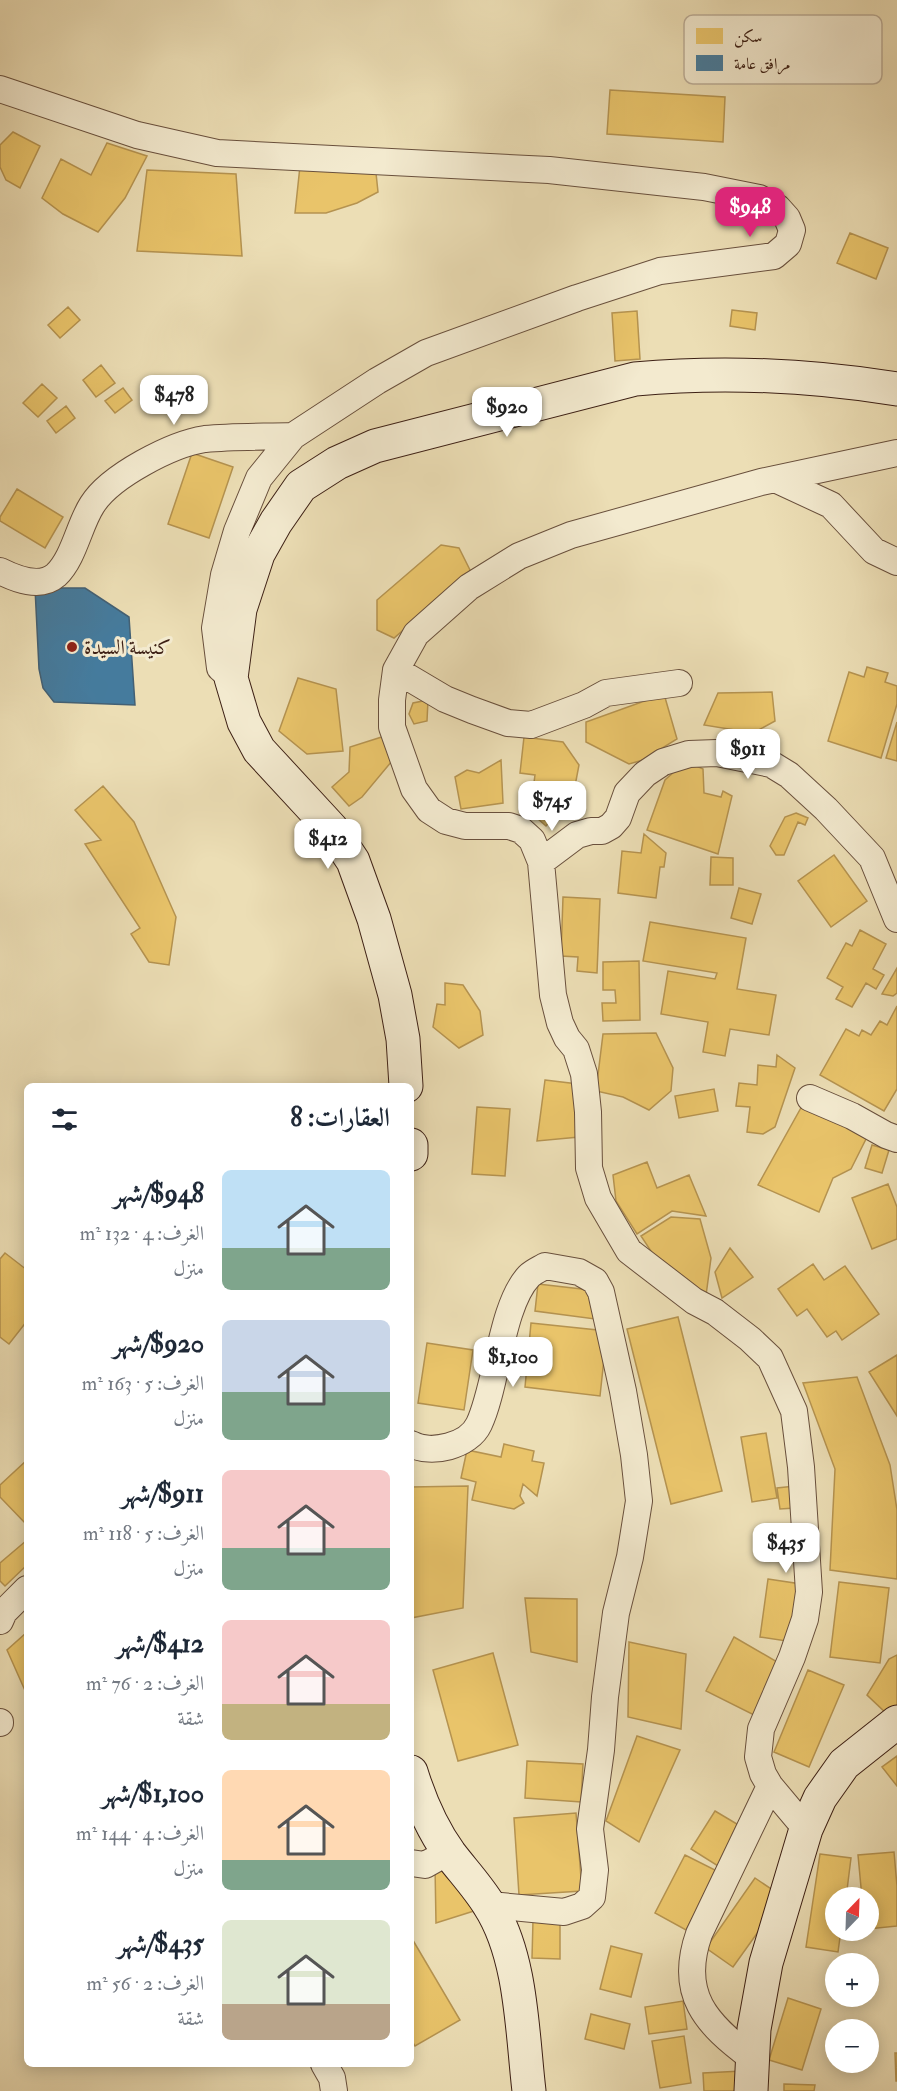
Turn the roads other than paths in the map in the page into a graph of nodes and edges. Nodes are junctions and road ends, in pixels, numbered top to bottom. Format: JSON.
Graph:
{"nodes":[{"id":1,"x":0,"y":89,"type":"edge"},
{"id":2,"x":897,"y":389,"type":"edge"},
{"id":3,"x":293,"y":436,"type":"junction"},
{"id":4,"x":897,"y":453,"type":"edge"},
{"id":5,"x":774,"y":479,"type":"junction"},
{"id":6,"x":897,"y":562,"type":"edge"},
{"id":7,"x":0,"y":571,"type":"edge"},
{"id":8,"x":396,"y":670,"type":"junction"},
{"id":9,"x":231,"y":678,"type":"junction"},
{"id":10,"x":679,"y":683,"type":"dead end"},
{"id":11,"x":541,"y":862,"type":"junction"},
{"id":12,"x":897,"y":919,"type":"edge"},
{"id":13,"x":406,"y":1083,"type":"edge"},
{"id":14,"x":810,"y":1098,"type":"dead end"},
{"id":15,"x":897,"y":1139,"type":"edge"},
{"id":16,"x":414,"y":1446,"type":"edge"},
{"id":17,"x":24,"y":1593,"type":"edge"},
{"id":18,"x":0,"y":1621,"type":"edge"},
{"id":19,"x":897,"y":1722,"type":"edge"},
{"id":20,"x":414,"y":1782,"type":"edge"},
{"id":21,"x":770,"y":1786,"type":"junction"},
{"id":22,"x":806,"y":1829,"type":"junction"},
{"id":23,"x":448,"y":1852,"type":"junction"},
{"id":24,"x":414,"y":1863,"type":"edge"},
{"id":25,"x":490,"y":1905,"type":"junction"},
{"id":26,"x":752,"y":2058,"type":"junction"},
{"id":27,"x":326,"y":2067,"type":"edge"},
{"id":28,"x":334,"y":2091,"type":"edge"},
{"id":29,"x":529,"y":2091,"type":"edge"},
{"id":30,"x":751,"y":2091,"type":"edge"}],
"edges":[{"from":1,"to":3,"type":"street"},
{"from":2,"to":9,"type":"main road"},
{"from":3,"to":7,"type":"street"},
{"from":3,"to":9,"type":"street"},
{"from":4,"to":5,"type":"street"},
{"from":5,"to":6,"type":"street"},
{"from":5,"to":8,"type":"street"},
{"from":8,"to":10,"type":"street"},
{"from":8,"to":11,"type":"street"},
{"from":9,"to":13,"type":"main road"},
{"from":11,"to":12,"type":"street"},
{"from":11,"to":21,"type":"street"},
{"from":14,"to":15,"type":"street"},
{"from":16,"to":25,"type":"street"},
{"from":17,"to":18,"type":"street"},
{"from":19,"to":22,"type":"main road"},
{"from":20,"to":23,"type":"main road"},
{"from":21,"to":22,"type":"street"},
{"from":21,"to":26,"type":"street"},
{"from":22,"to":26,"type":"main road"},
{"from":23,"to":24,"type":"street"},
{"from":23,"to":25,"type":"main road"},
{"from":25,"to":29,"type":"main road"},
{"from":26,"to":30,"type":"main road"},
{"from":27,"to":28,"type":"street"}]}
